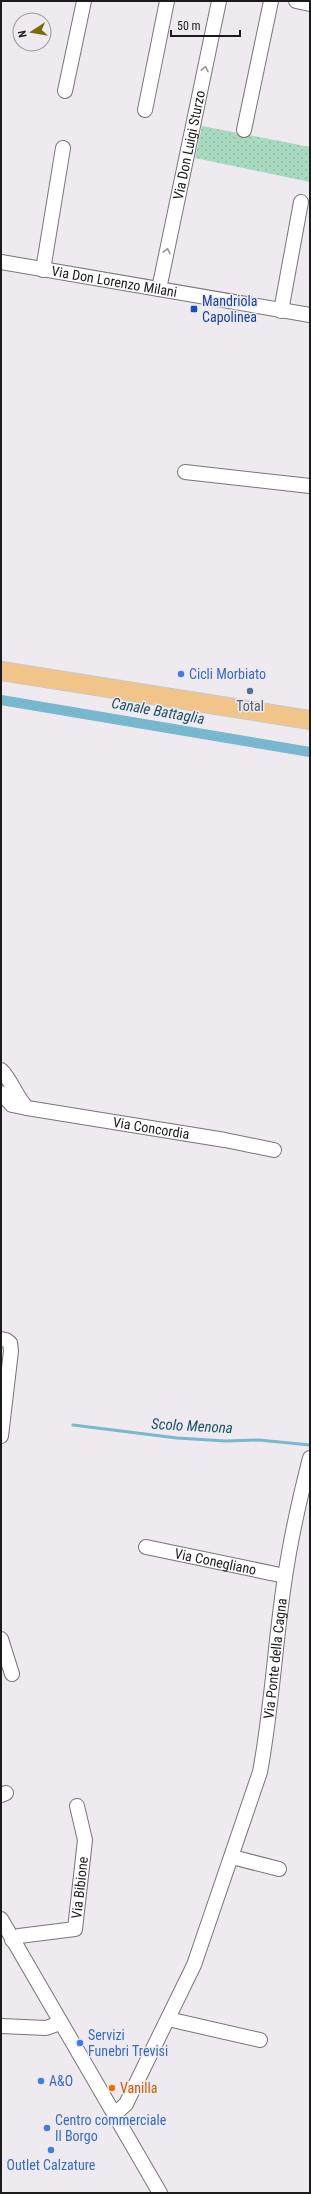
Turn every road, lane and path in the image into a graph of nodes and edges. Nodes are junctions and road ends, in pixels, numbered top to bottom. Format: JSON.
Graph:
{"nodes":[{"id":1,"x":84,"y":1,"type":"edge"},
{"id":2,"x":167,"y":1,"type":"edge"},
{"id":3,"x":219,"y":1,"type":"edge"},
{"id":4,"x":271,"y":1,"type":"edge"},
{"id":5,"x":296,"y":1,"type":"edge"},
{"id":6,"x":310,"y":4,"type":"edge"},
{"id":7,"x":65,"y":91,"type":"dead end"},
{"id":8,"x":145,"y":110,"type":"dead end"},
{"id":9,"x":244,"y":130,"type":"dead end"},
{"id":10,"x":64,"y":148,"type":"dead end"},
{"id":11,"x":301,"y":202,"type":"dead end"},
{"id":12,"x":1,"y":262,"type":"edge"},
{"id":13,"x":43,"y":270,"type":"junction"},
{"id":14,"x":159,"y":289,"type":"junction"},
{"id":15,"x":281,"y":311,"type":"junction"},
{"id":16,"x":310,"y":315,"type":"edge"},
{"id":17,"x":185,"y":472,"type":"dead end"},
{"id":18,"x":310,"y":486,"type":"edge"},
{"id":19,"x":1,"y":671,"type":"edge"},
{"id":20,"x":310,"y":720,"type":"edge"},
{"id":21,"x":1,"y":1070,"type":"edge"},
{"id":22,"x":1,"y":1093,"type":"edge"},
{"id":23,"x":27,"y":1108,"type":"junction"},
{"id":24,"x":274,"y":1150,"type":"dead end"},
{"id":25,"x":1,"y":1339,"type":"edge"},
{"id":26,"x":1,"y":1436,"type":"edge"},
{"id":27,"x":310,"y":1458,"type":"edge"},
{"id":28,"x":146,"y":1547,"type":"dead end"},
{"id":29,"x":285,"y":1576,"type":"junction"},
{"id":30,"x":1,"y":1638,"type":"edge"},
{"id":31,"x":12,"y":1674,"type":"dead end"},
{"id":32,"x":77,"y":1806,"type":"dead end"},
{"id":33,"x":232,"y":1857,"type":"junction"},
{"id":34,"x":279,"y":1869,"type":"dead end"},
{"id":35,"x":1,"y":1919,"type":"edge"},
{"id":36,"x":12,"y":1940,"type":"junction"},
{"id":37,"x":168,"y":2019,"type":"junction"},
{"id":38,"x":60,"y":2023,"type":"junction"},
{"id":39,"x":1,"y":2026,"type":"edge"},
{"id":40,"x":260,"y":2040,"type":"dead end"},
{"id":41,"x":114,"y":2114,"type":"junction"},
{"id":42,"x":160,"y":2193,"type":"edge"}],
"edges":[{"from":1,"to":7,"type":"street"},
{"from":2,"to":8,"type":"street"},
{"from":14,"to":3,"type":"street","name":"Via Don Luigi Sturzo","one_way":true},
{"from":4,"to":9,"type":"street"},
{"from":5,"to":6,"type":"street"},
{"from":10,"to":13,"type":"street","name":"Via Don Lorenzo Milani"},
{"from":11,"to":15,"type":"street"},
{"from":12,"to":13,"type":"street","name":"Via Don Lorenzo Milani"},
{"from":13,"to":14,"type":"street","name":"Via Don Lorenzo Milani"},
{"from":14,"to":15,"type":"street","name":"Via Don Lorenzo Milani"},
{"from":15,"to":16,"type":"street","name":"Via Don Lorenzo Milani"},
{"from":17,"to":18,"type":"street"},
{"from":19,"to":20,"type":"main road"},
{"from":21,"to":23,"type":"street"},
{"from":22,"to":23,"type":"street","name":"Via Concordia"},
{"from":23,"to":24,"type":"street","name":"Via Concordia"},
{"from":25,"to":26,"type":"street"},
{"from":27,"to":29,"type":"street","name":"Via Ponte della Cagna"},
{"from":28,"to":29,"type":"street","name":"Via Conegliano"},
{"from":29,"to":33,"type":"street","name":"Via Ponte della Cagna"},
{"from":30,"to":31,"type":"street"},
{"from":32,"to":36,"type":"street","name":"Via Bibione"},
{"from":33,"to":34,"type":"street"},
{"from":33,"to":37,"type":"street","name":"Via Ponte della Cagna"},
{"from":35,"to":36,"type":"street"},
{"from":36,"to":38,"type":"street"},
{"from":37,"to":40,"type":"street"},
{"from":37,"to":41,"type":"street","name":"Via Ponte della Cagna"},
{"from":38,"to":39,"type":"street"},
{"from":38,"to":41,"type":"street"},
{"from":41,"to":42,"type":"street"}]}
